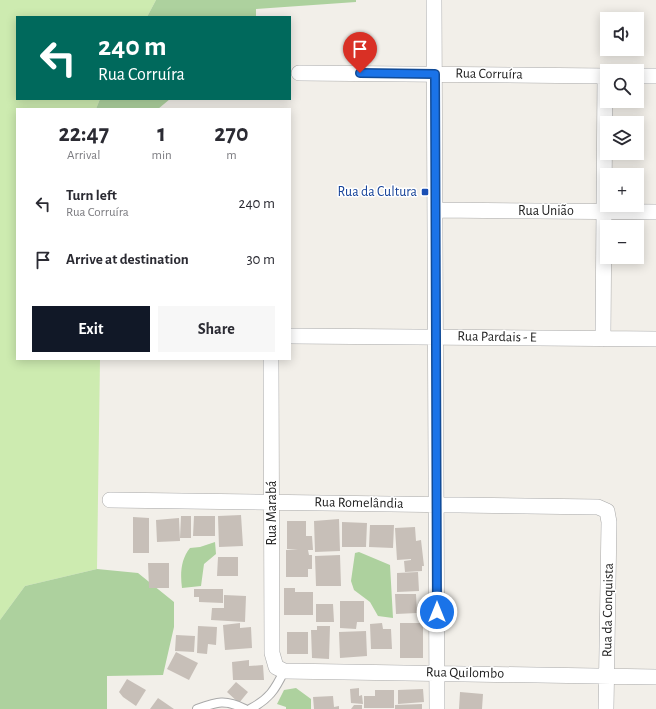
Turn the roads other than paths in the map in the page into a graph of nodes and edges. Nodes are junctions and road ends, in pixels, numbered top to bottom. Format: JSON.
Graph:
{"nodes":[{"id":1,"x":434,"y":0,"type":"edge"},
{"id":2,"x":299,"y":73,"type":"dead end"},
{"id":3,"x":435,"y":74,"type":"junction"},
{"id":4,"x":600,"y":76,"type":"edge"},
{"id":5,"x":644,"y":76,"type":"edge"},
{"id":6,"x":656,"y":76,"type":"edge"},
{"id":7,"x":606,"y":108,"type":"edge"},
{"id":8,"x":605,"y":168,"type":"edge"},
{"id":9,"x":435,"y":210,"type":"junction"},
{"id":10,"x":600,"y":212,"type":"edge"},
{"id":11,"x":604,"y":212,"type":"edge"},
{"id":12,"x":644,"y":212,"type":"edge"},
{"id":13,"x":656,"y":212,"type":"edge"},
{"id":14,"x":291,"y":336,"type":"edge"},
{"id":15,"x":436,"y":337,"type":"junction"},
{"id":16,"x":603,"y":339,"type":"junction"},
{"id":17,"x":656,"y":339,"type":"edge"},
{"id":18,"x":271,"y":360,"type":"edge"},
{"id":19,"x":110,"y":500,"type":"dead end"},
{"id":20,"x":272,"y":502,"type":"junction"},
{"id":21,"x":436,"y":504,"type":"junction"},
{"id":22,"x":608,"y":510,"type":"joint"},
{"id":23,"x":280,"y":669,"type":"junction"},
{"id":24,"x":437,"y":673,"type":"junction"},
{"id":25,"x":606,"y":676,"type":"junction"},
{"id":26,"x":656,"y":677,"type":"edge"},
{"id":27,"x":197,"y":709,"type":"edge"},
{"id":28,"x":245,"y":709,"type":"edge"},
{"id":29,"x":250,"y":709,"type":"edge"},
{"id":30,"x":437,"y":709,"type":"edge"},
{"id":31,"x":606,"y":709,"type":"edge"}],
"edges":[{"from":1,"to":3,"type":"street"},
{"from":2,"to":3,"type":"street","name":"Rua Corruíra"},
{"from":3,"to":4,"type":"street","name":"Rua Corruíra"},
{"from":3,"to":9,"type":"street"},
{"from":5,"to":6,"type":"street"},
{"from":7,"to":8,"type":"street"},
{"from":9,"to":10,"type":"street","name":"Rua União"},
{"from":9,"to":15,"type":"street"},
{"from":11,"to":16,"type":"street"},
{"from":12,"to":13,"type":"street","name":"Rua União"},
{"from":14,"to":15,"type":"street","name":"Rua Pardais - E"},
{"from":15,"to":16,"type":"street","name":"Rua Pardais - E"},
{"from":15,"to":21,"type":"street"},
{"from":16,"to":17,"type":"street","name":"Rua Pardais - E"},
{"from":18,"to":20,"type":"street","name":"Rua Marabá"},
{"from":19,"to":20,"type":"street","name":"Rua Romelândia"},
{"from":20,"to":21,"type":"street","name":"Rua Romelândia"},
{"from":20,"to":23,"type":"street","name":"Rua Marabá"},
{"from":21,"to":22,"type":"street","name":"Rua Romelândia"},
{"from":21,"to":24,"type":"street"},
{"from":22,"to":25,"type":"street","name":"Rua da Conquista"},
{"from":23,"to":24,"type":"street","name":"Rua Quilombo"},
{"from":23,"to":29,"type":"lane"},
{"from":24,"to":25,"type":"street","name":"Rua Quilombo"},
{"from":24,"to":30,"type":"street"},
{"from":25,"to":26,"type":"street","name":"Rua Quilombo"},
{"from":25,"to":31,"type":"street","name":"Rua da Conquista"},
{"from":27,"to":28,"type":"lane"}]}
